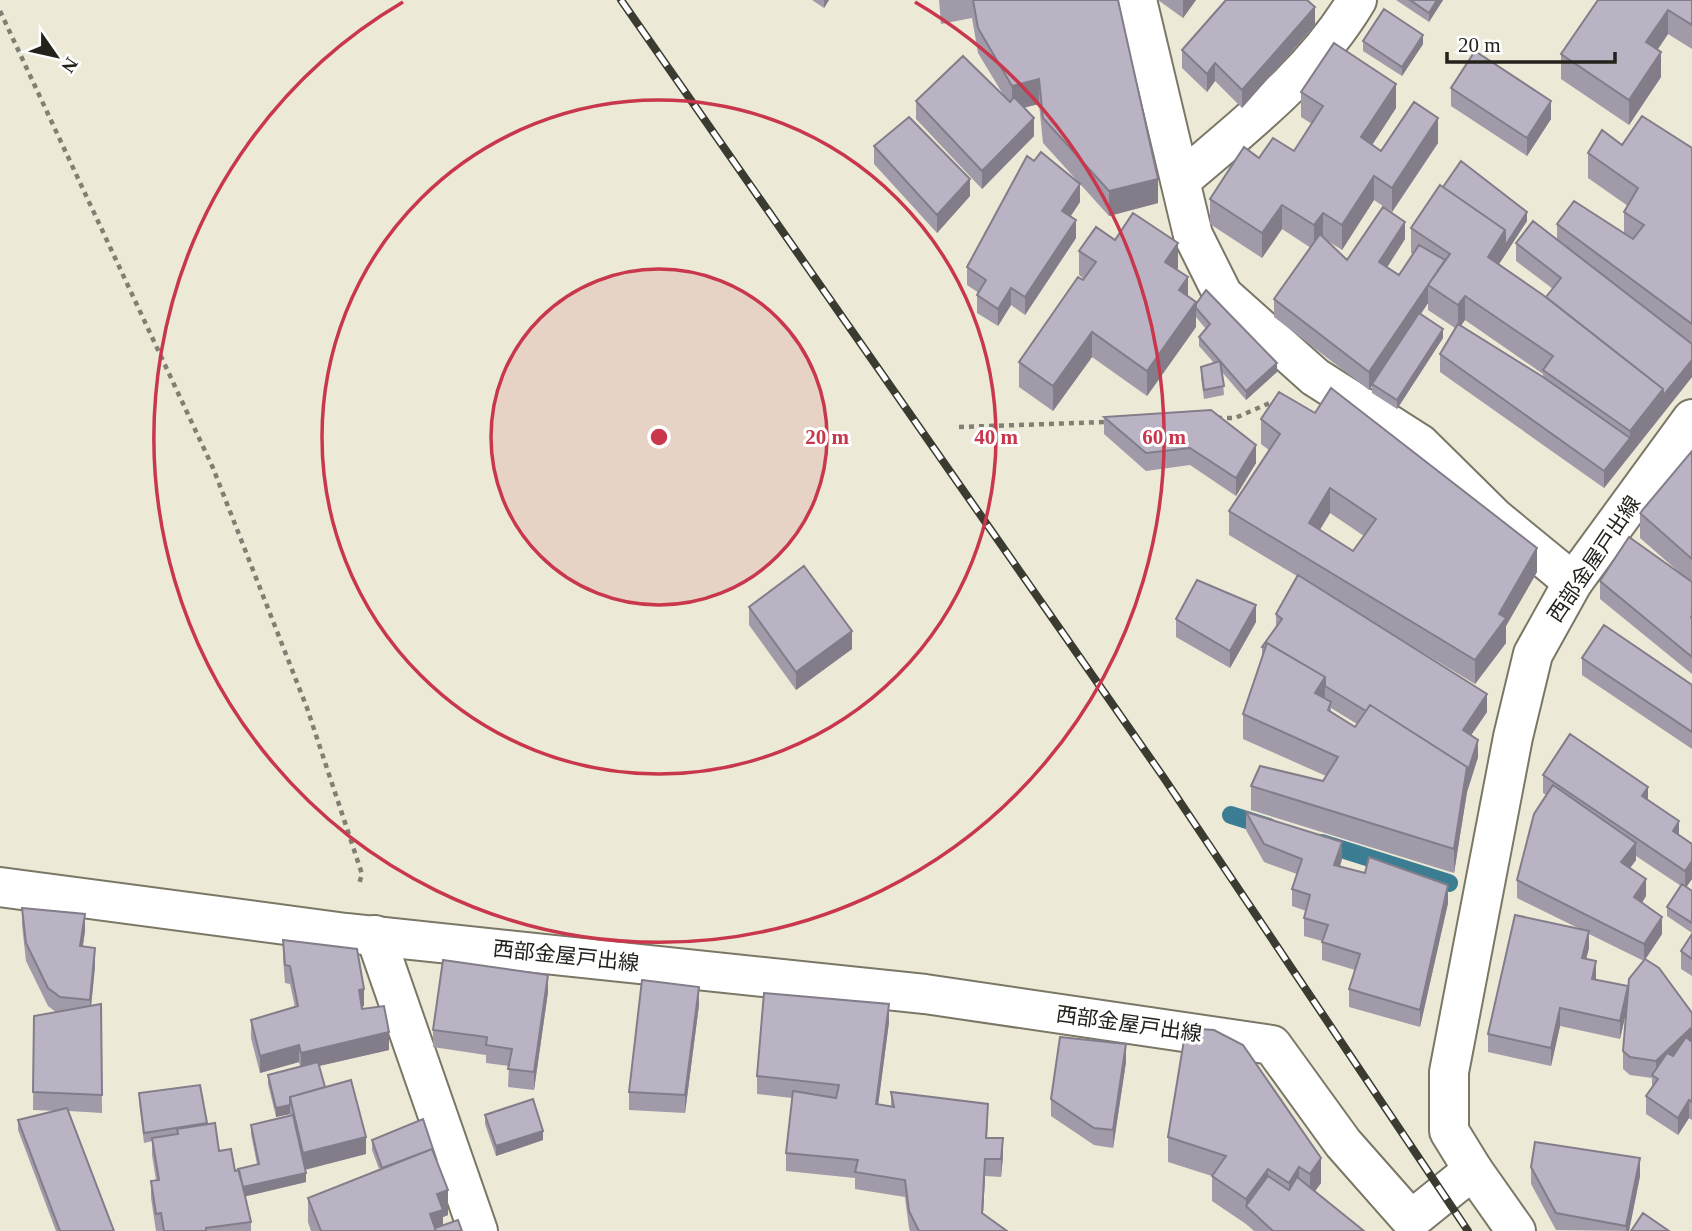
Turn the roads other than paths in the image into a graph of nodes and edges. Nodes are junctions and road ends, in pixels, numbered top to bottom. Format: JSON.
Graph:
{"nodes":[{"id":1,"x":1137,"y":0,"type":"edge"},
{"id":2,"x":1357,"y":0,"type":"edge"},
{"id":3,"x":1180,"y":181,"type":"junction"},
{"id":4,"x":1692,"y":419,"type":"edge"},
{"id":5,"x":1573,"y":582,"type":"junction"},
{"id":6,"x":0,"y":887,"type":"edge"},
{"id":7,"x":361,"y":934,"type":"junction"},
{"id":8,"x":1473,"y":1170,"type":"junction"},
{"id":9,"x":1412,"y":1225,"type":"edge"},
{"id":10,"x":478,"y":1231,"type":"edge"},
{"id":11,"x":1516,"y":1231,"type":"edge"}],
"edges":[{"from":1,"to":3,"type":"main road"},
{"from":2,"to":3,"type":"main road"},
{"from":3,"to":5,"type":"main road"},
{"from":4,"to":5,"type":"main road","name":"西部金屋戸出線"},
{"from":5,"to":8,"type":"main road","name":"西部金屋戸出線"},
{"from":6,"to":7,"type":"main road","name":"西部金屋戸出線"},
{"from":7,"to":9,"type":"main road","name":"西部金屋戸出線"},
{"from":7,"to":10,"type":"main road"},
{"from":8,"to":9,"type":"main road","name":"西部金屋戸出線"},
{"from":8,"to":11,"type":"main road"}]}
